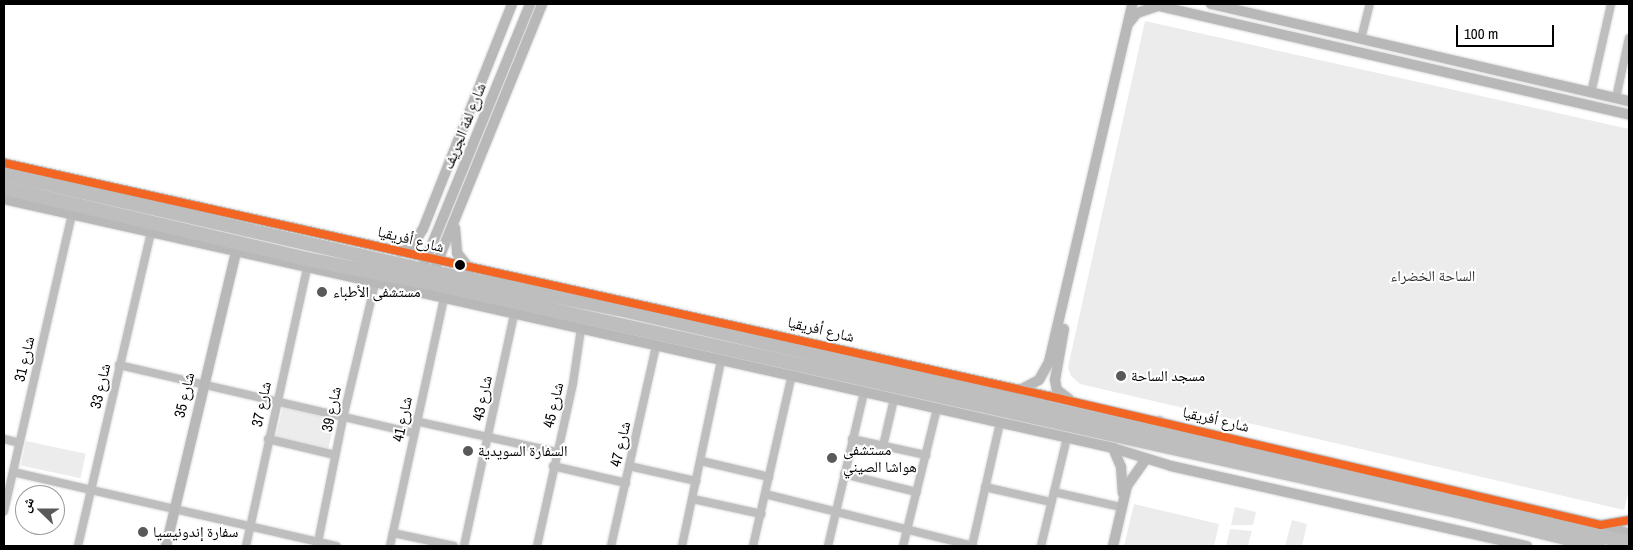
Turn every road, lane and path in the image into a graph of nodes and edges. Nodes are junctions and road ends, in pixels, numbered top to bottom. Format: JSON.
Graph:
{"nodes":[{"id":1,"x":512,"y":4,"type":"edge"},
{"id":2,"x":530,"y":4,"type":"edge"},
{"id":3,"x":542,"y":4,"type":"edge"},
{"id":4,"x":1132,"y":4,"type":"edge"},
{"id":5,"x":1212,"y":4,"type":"edge"},
{"id":6,"x":1370,"y":4,"type":"edge"},
{"id":7,"x":1611,"y":4,"type":"edge"},
{"id":8,"x":1154,"y":5,"type":"edge"},
{"id":9,"x":1127,"y":24,"type":"junction"},
{"id":10,"x":1629,"y":38,"type":"edge"},
{"id":11,"x":1361,"y":39,"type":"junction"},
{"id":12,"x":1591,"y":93,"type":"junction"},
{"id":13,"x":1616,"y":98,"type":"junction"},
{"id":14,"x":1629,"y":102,"type":"edge"},
{"id":15,"x":1629,"y":116,"type":"edge"},
{"id":16,"x":4,"y":164,"type":"edge"},
{"id":17,"x":4,"y":174,"type":"edge"},
{"id":18,"x":4,"y":188,"type":"edge"},
{"id":19,"x":155,"y":198,"type":"junction"},
{"id":20,"x":4,"y":199,"type":"edge"},
{"id":21,"x":138,"y":206,"type":"junction"},
{"id":22,"x":105,"y":211,"type":"junction"},
{"id":23,"x":78,"y":215,"type":"junction"},
{"id":24,"x":456,"y":219,"type":"junction"},
{"id":25,"x":151,"y":233,"type":"junction"},
{"id":26,"x":236,"y":252,"type":"junction"},
{"id":27,"x":399,"y":252,"type":"junction"},
{"id":28,"x":307,"y":268,"type":"junction"},
{"id":29,"x":472,"y":270,"type":"junction"},
{"id":30,"x":428,"y":271,"type":"junction"},
{"id":31,"x":375,"y":284,"type":"junction"},
{"id":32,"x":606,"y":297,"type":"junction"},
{"id":33,"x":444,"y":299,"type":"junction"},
{"id":34,"x":1064,"y":303,"type":"junction"},
{"id":35,"x":620,"y":310,"type":"junction"},
{"id":36,"x":514,"y":315,"type":"junction"},
{"id":37,"x":614,"y":324,"type":"junction"},
{"id":38,"x":581,"y":329,"type":"junction"},
{"id":39,"x":600,"y":332,"type":"junction"},
{"id":40,"x":656,"y":347,"type":"junction"},
{"id":41,"x":756,"y":349,"type":"junction"},
{"id":42,"x":721,"y":361,"type":"junction"},
{"id":43,"x":119,"y":365,"type":"junction"},
{"id":44,"x":881,"y":366,"type":"junction"},
{"id":45,"x":792,"y":375,"type":"junction"},
{"id":46,"x":202,"y":385,"type":"junction"},
{"id":47,"x":1020,"y":390,"type":"junction"},
{"id":48,"x":864,"y":393,"type":"junction"},
{"id":49,"x":894,"y":399,"type":"junction"},
{"id":50,"x":276,"y":402,"type":"junction"},
{"id":51,"x":1077,"y":403,"type":"junction"},
{"id":52,"x":937,"y":409,"type":"junction"},
{"id":53,"x":343,"y":418,"type":"junction"},
{"id":54,"x":416,"y":422,"type":"junction"},
{"id":55,"x":1000,"y":423,"type":"junction"},
{"id":56,"x":1159,"y":423,"type":"junction"},
{"id":57,"x":413,"y":433,"type":"junction"},
{"id":58,"x":488,"y":437,"type":"junction"},
{"id":59,"x":1066,"y":438,"type":"junction"},
{"id":60,"x":4,"y":439,"type":"edge"},
{"id":61,"x":268,"y":439,"type":"junction"},
{"id":62,"x":852,"y":439,"type":"junction"},
{"id":63,"x":1180,"y":440,"type":"junction"},
{"id":64,"x":20,"y":443,"type":"junction"},
{"id":65,"x":883,"y":446,"type":"junction"},
{"id":66,"x":1113,"y":448,"type":"junction"},
{"id":67,"x":556,"y":452,"type":"junction"},
{"id":68,"x":335,"y":455,"type":"junction"},
{"id":69,"x":926,"y":455,"type":"junction"},
{"id":70,"x":1145,"y":460,"type":"junction"},
{"id":71,"x":701,"y":461,"type":"junction"},
{"id":72,"x":554,"y":466,"type":"junction"},
{"id":73,"x":629,"y":466,"type":"junction"},
{"id":74,"x":13,"y":472,"type":"junction"},
{"id":75,"x":844,"y":474,"type":"junction"},
{"id":76,"x":769,"y":477,"type":"junction"},
{"id":77,"x":696,"y":482,"type":"junction"},
{"id":78,"x":626,"y":483,"type":"junction"},
{"id":79,"x":985,"y":486,"type":"junction"},
{"id":80,"x":1372,"y":488,"type":"junction"},
{"id":81,"x":90,"y":489,"type":"junction"},
{"id":82,"x":917,"y":492,"type":"junction"},
{"id":83,"x":1054,"y":492,"type":"junction"},
{"id":84,"x":765,"y":494,"type":"junction"},
{"id":85,"x":692,"y":499,"type":"junction"},
{"id":86,"x":1051,"y":502,"type":"junction"},
{"id":87,"x":1122,"y":502,"type":"junction"},
{"id":88,"x":174,"y":508,"type":"junction"},
{"id":89,"x":4,"y":511,"type":"edge"},
{"id":90,"x":836,"y":513,"type":"junction"},
{"id":91,"x":761,"y":514,"type":"junction"},
{"id":92,"x":1629,"y":520,"type":"edge"},
{"id":93,"x":1601,"y":525,"type":"junction"},
{"id":94,"x":250,"y":528,"type":"junction"},
{"id":95,"x":907,"y":530,"type":"junction"},
{"id":96,"x":393,"y":533,"type":"junction"},
{"id":97,"x":1628,"y":538,"type":"edge"},
{"id":98,"x":318,"y":542,"type":"junction"},
{"id":99,"x":436,"y":544,"type":"edge"},
{"id":100,"x":78,"y":546,"type":"edge"},
{"id":101,"x":166,"y":546,"type":"edge"},
{"id":102,"x":246,"y":546,"type":"edge"},
{"id":103,"x":337,"y":546,"type":"edge"},
{"id":104,"x":390,"y":546,"type":"edge"},
{"id":105,"x":454,"y":546,"type":"edge"},
{"id":106,"x":464,"y":546,"type":"edge"},
{"id":107,"x":537,"y":546,"type":"edge"},
{"id":108,"x":611,"y":546,"type":"edge"},
{"id":109,"x":682,"y":546,"type":"edge"},
{"id":110,"x":754,"y":546,"type":"edge"},
{"id":111,"x":828,"y":546,"type":"edge"},
{"id":112,"x":904,"y":546,"type":"edge"},
{"id":113,"x":973,"y":546,"type":"edge"},
{"id":114,"x":1042,"y":546,"type":"edge"},
{"id":115,"x":1112,"y":546,"type":"edge"},
{"id":116,"x":1527,"y":546,"type":"edge"},
{"id":117,"x":1598,"y":546,"type":"edge"}],
"edges":[{"from":1,"to":27,"type":"street"},
{"from":2,"to":30,"type":"street","name":"شارع لفة الجريف"},
{"from":3,"to":24,"type":"street"},
{"from":4,"to":9,"type":"street"},
{"from":5,"to":11,"type":"street"},
{"from":6,"to":11,"type":"street"},
{"from":7,"to":12,"type":"street"},
{"from":8,"to":9,"type":"street"},
{"from":8,"to":15,"type":"street"},
{"from":9,"to":34,"type":"street"},
{"from":10,"to":13,"type":"street"},
{"from":11,"to":12,"type":"street"},
{"from":12,"to":13,"type":"street"},
{"from":13,"to":14,"type":"street"},
{"from":16,"to":19,"type":"street","name":"شارع أفريقيا"},
{"from":17,"to":21,"type":"highway","name":"شارع أفريقيا"},
{"from":18,"to":22,"type":"highway","name":"شارع أفريقيا"},
{"from":19,"to":21,"type":"highway"},
{"from":19,"to":27,"type":"street","name":"شارع أفريقيا"},
{"from":20,"to":23,"type":"street"},
{"from":21,"to":30,"type":"highway","name":"شارع أفريقيا"},
{"from":22,"to":23,"type":"highway"},
{"from":22,"to":30,"type":"highway","name":"شارع أفريقيا"},
{"from":23,"to":25,"type":"street"},
{"from":23,"to":64,"type":"street","name":"شارع 31"},
{"from":24,"to":29,"type":"street"},
{"from":24,"to":30,"type":"street"},
{"from":25,"to":26,"type":"street"},
{"from":25,"to":43,"type":"street","name":"شارع 33"},
{"from":26,"to":28,"type":"street"},
{"from":26,"to":46,"type":"street","name":"شارع 35"},
{"from":27,"to":30,"type":"street","name":"شارع أفريقيا"},
{"from":28,"to":31,"type":"street"},
{"from":28,"to":50,"type":"street","name":"شارع 37"},
{"from":29,"to":30,"type":"street","name":"شارع أفريقيا"},
{"from":29,"to":32,"type":"street","name":"شارع أفريقيا"},
{"from":30,"to":35,"type":"highway","name":"شارع أفريقيا"},
{"from":30,"to":37,"type":"highway","name":"شارع أفريقيا"},
{"from":31,"to":33,"type":"street"},
{"from":31,"to":53,"type":"street","name":"شارع 39"},
{"from":32,"to":35,"type":"highway"},
{"from":32,"to":44,"type":"street","name":"شارع أفريقيا"},
{"from":33,"to":36,"type":"street"},
{"from":33,"to":54,"type":"street","name":"شارع 41"},
{"from":34,"to":47,"type":"street"},
{"from":34,"to":51,"type":"street"},
{"from":35,"to":41,"type":"highway","name":"شارع أفريقيا"},
{"from":36,"to":38,"type":"street"},
{"from":36,"to":58,"type":"street","name":"شارع 43"},
{"from":37,"to":39,"type":"highway"},
{"from":37,"to":41,"type":"highway","name":"شارع أفريقيا"},
{"from":38,"to":39,"type":"street"},
{"from":38,"to":67,"type":"street","name":"شارع 45"},
{"from":39,"to":40,"type":"street"},
{"from":40,"to":42,"type":"street"},
{"from":40,"to":73,"type":"street","name":"شارع 47"},
{"from":41,"to":44,"type":"highway","name":"شارع أفريقيا"},
{"from":41,"to":80,"type":"highway","name":"شارع أفريقيا"},
{"from":42,"to":45,"type":"street"},
{"from":42,"to":71,"type":"street"},
{"from":43,"to":46,"type":"street"},
{"from":43,"to":81,"type":"street","name":"شارع 33"},
{"from":44,"to":47,"type":"street","name":"شارع أفريقيا"},
{"from":44,"to":63,"type":"highway","name":"شارع أفريقيا"},
{"from":45,"to":48,"type":"street"},
{"from":45,"to":76,"type":"street"},
{"from":46,"to":50,"type":"street"},
{"from":46,"to":88,"type":"street","name":"شارع 35"},
{"from":47,"to":51,"type":"street","name":"شارع أفريقيا"},
{"from":48,"to":49,"type":"street"},
{"from":48,"to":62,"type":"street"},
{"from":49,"to":52,"type":"street"},
{"from":49,"to":65,"type":"street"},
{"from":50,"to":53,"type":"street"},
{"from":50,"to":61,"type":"street","name":"شارع 37"},
{"from":51,"to":56,"type":"street","name":"شارع أفريقيا"},
{"from":52,"to":55,"type":"street"},
{"from":52,"to":69,"type":"street"},
{"from":53,"to":57,"type":"street"},
{"from":53,"to":68,"type":"street","name":"شارع 39"},
{"from":54,"to":57,"type":"street","name":"شارع 41"},
{"from":54,"to":58,"type":"street"},
{"from":55,"to":59,"type":"street"},
{"from":55,"to":79,"type":"street"},
{"from":56,"to":63,"type":"highway"},
{"from":56,"to":93,"type":"street","name":"شارع أفريقيا"},
{"from":57,"to":96,"type":"street","name":"شارع 41"},
{"from":58,"to":67,"type":"street"},
{"from":58,"to":106,"type":"street","name":"شارع 43"},
{"from":59,"to":66,"type":"street"},
{"from":59,"to":83,"type":"street"},
{"from":60,"to":64,"type":"street"},
{"from":61,"to":68,"type":"street"},
{"from":61,"to":94,"type":"street","name":"شارع 37"},
{"from":62,"to":65,"type":"street"},
{"from":62,"to":75,"type":"street"},
{"from":63,"to":80,"type":"highway","name":"شارع أفريقيا"},
{"from":64,"to":74,"type":"street","name":"شارع 31"},
{"from":65,"to":69,"type":"street"},
{"from":66,"to":70,"type":"street"},
{"from":66,"to":87,"type":"street"},
{"from":67,"to":72,"type":"street","name":"شارع 45"},
{"from":68,"to":98,"type":"street","name":"شارع 39"},
{"from":69,"to":82,"type":"street"},
{"from":70,"to":87,"type":"street"},
{"from":70,"to":116,"type":"street"},
{"from":71,"to":76,"type":"street"},
{"from":71,"to":77,"type":"street"},
{"from":72,"to":78,"type":"street"},
{"from":72,"to":107,"type":"street","name":"شارع 45"},
{"from":73,"to":77,"type":"street"},
{"from":73,"to":78,"type":"street","name":"شارع 47"},
{"from":74,"to":81,"type":"street"},
{"from":74,"to":89,"type":"street","name":"شارع 31"},
{"from":75,"to":82,"type":"street"},
{"from":75,"to":90,"type":"street"},
{"from":76,"to":84,"type":"street"},
{"from":77,"to":85,"type":"street"},
{"from":78,"to":108,"type":"street","name":"شارع 47"},
{"from":79,"to":86,"type":"street"},
{"from":79,"to":113,"type":"street"},
{"from":80,"to":97,"type":"highway"},
{"from":80,"to":117,"type":"highway"},
{"from":81,"to":88,"type":"street"},
{"from":81,"to":100,"type":"street","name":"شارع 33"},
{"from":82,"to":95,"type":"street"},
{"from":83,"to":86,"type":"street"},
{"from":83,"to":87,"type":"street"},
{"from":84,"to":90,"type":"street"},
{"from":84,"to":91,"type":"street"},
{"from":85,"to":91,"type":"street"},
{"from":85,"to":109,"type":"street"},
{"from":86,"to":114,"type":"street"},
{"from":87,"to":115,"type":"street"},
{"from":88,"to":94,"type":"street"},
{"from":88,"to":101,"type":"street","name":"شارع 35"},
{"from":90,"to":95,"type":"street"},
{"from":90,"to":111,"type":"street"},
{"from":91,"to":110,"type":"street"},
{"from":92,"to":93,"type":"street","name":"شارع أفريقيا"},
{"from":93,"to":97,"type":"street"},
{"from":94,"to":98,"type":"street"},
{"from":94,"to":102,"type":"street","name":"شارع 37"},
{"from":95,"to":112,"type":"street"},
{"from":95,"to":113,"type":"street"},
{"from":96,"to":99,"type":"street"},
{"from":96,"to":104,"type":"street","name":"شارع 41"},
{"from":98,"to":103,"type":"street"},
{"from":99,"to":105,"type":"street"}]}
